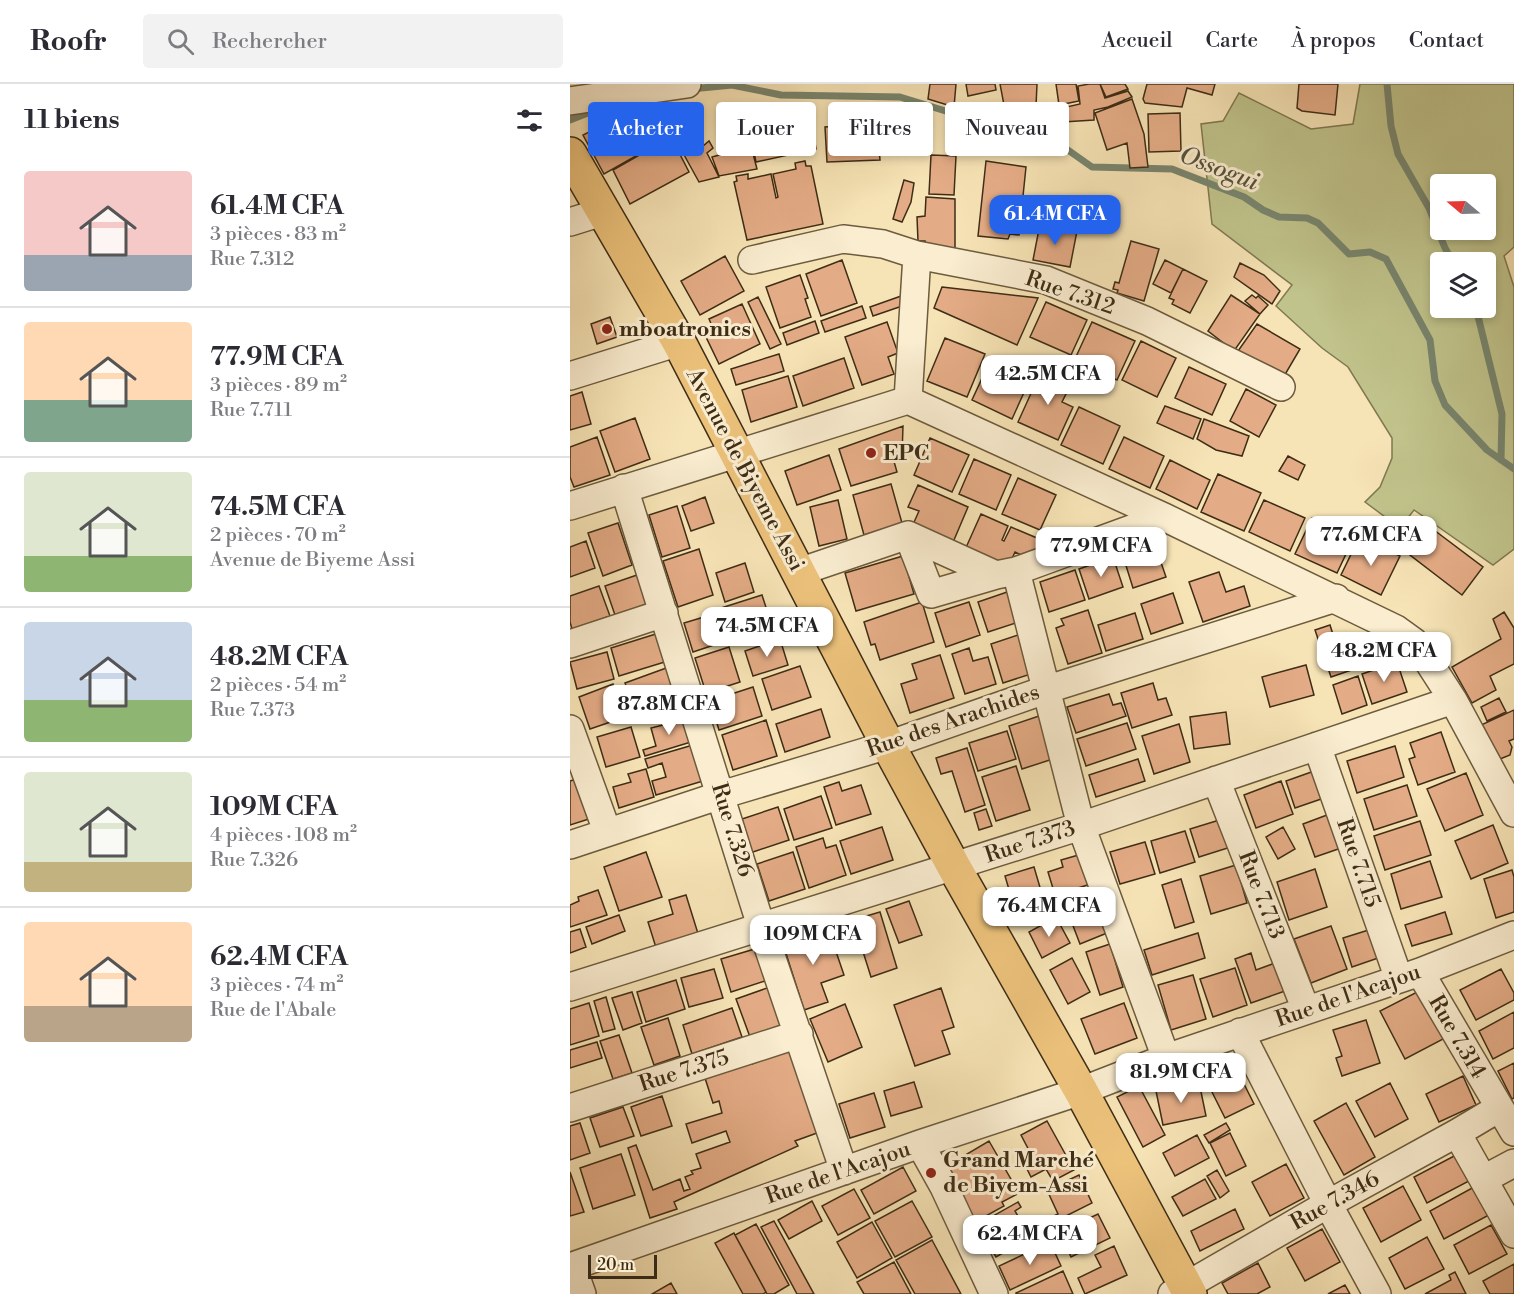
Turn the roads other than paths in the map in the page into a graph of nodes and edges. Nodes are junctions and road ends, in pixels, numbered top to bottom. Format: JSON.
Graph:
{"nodes":[{"id":1,"x":687,"y":84,"type":"edge"},
{"id":2,"x":570,"y":101,"type":"edge"},
{"id":3,"x":570,"y":154,"type":"edge"},
{"id":4,"x":602,"y":212,"type":"junction"},
{"id":5,"x":570,"y":222,"type":"edge"},
{"id":6,"x":917,"y":255,"type":"junction"},
{"id":7,"x":752,"y":260,"type":"dead end"},
{"id":8,"x":679,"y":342,"type":"junction"},
{"id":9,"x":570,"y":376,"type":"edge"},
{"id":10,"x":1281,"y":387,"type":"dead end"},
{"id":11,"x":908,"y":400,"type":"junction"},
{"id":12,"x":736,"y":453,"type":"junction"},
{"id":13,"x":624,"y":488,"type":"junction"},
{"id":14,"x":570,"y":506,"type":"edge"},
{"id":15,"x":1164,"y":517,"type":"junction"},
{"id":16,"x":908,"y":535,"type":"junction"},
{"id":17,"x":799,"y":572,"type":"junction"},
{"id":18,"x":1006,"y":573,"type":"junction"},
{"id":19,"x":1336,"y":598,"type":"junction"},
{"id":20,"x":664,"y":614,"type":"junction"},
{"id":21,"x":570,"y":644,"type":"edge"},
{"id":22,"x":1045,"y":690,"type":"junction"},
{"id":23,"x":1453,"y":700,"type":"junction"},
{"id":24,"x":570,"y":729,"type":"edge"},
{"id":25,"x":888,"y":745,"type":"junction"},
{"id":26,"x":1317,"y":746,"type":"junction"},
{"id":27,"x":1216,"y":780,"type":"junction"},
{"id":28,"x":721,"y":795,"type":"junction"},
{"id":29,"x":1514,"y":813,"type":"edge"},
{"id":30,"x":1081,"y":826,"type":"junction"},
{"id":31,"x":607,"y":831,"type":"junction"},
{"id":32,"x":570,"y":845,"type":"edge"},
{"id":33,"x":954,"y":867,"type":"junction"},
{"id":34,"x":761,"y":926,"type":"junction"},
{"id":35,"x":1514,"y":935,"type":"edge"},
{"id":36,"x":1409,"y":976,"type":"junction"},
{"id":37,"x":570,"y":987,"type":"edge"},
{"id":38,"x":1306,"y":1010,"type":"junction"},
{"id":39,"x":1240,"y":1032,"type":"junction"},
{"id":40,"x":799,"y":1034,"type":"junction"},
{"id":41,"x":1166,"y":1058,"type":"junction"},
{"id":42,"x":1081,"y":1091,"type":"junction"},
{"id":43,"x":570,"y":1108,"type":"edge"},
{"id":44,"x":1499,"y":1108,"type":"junction"},
{"id":45,"x":1514,"y":1132,"type":"edge"},
{"id":46,"x":1457,"y":1133,"type":"junction"},
{"id":47,"x":920,"y":1144,"type":"junction"},
{"id":48,"x":1514,"y":1163,"type":"edge"},
{"id":49,"x":844,"y":1171,"type":"junction"},
{"id":50,"x":1484,"y":1179,"type":"junction"},
{"id":51,"x":1328,"y":1204,"type":"junction"},
{"id":52,"x":1514,"y":1234,"type":"edge"},
{"id":53,"x":571,"y":1266,"type":"edge"},
{"id":54,"x":1183,"y":1292,"type":"edge"},
{"id":55,"x":582,"y":1294,"type":"edge"},
{"id":56,"x":994,"y":1294,"type":"edge"},
{"id":57,"x":1377,"y":1294,"type":"edge"}],
"edges":[{"from":1,"to":2,"type":"street"},
{"from":3,"to":4,"type":"main road","name":"Avenue de Biyeme Assi"},
{"from":4,"to":5,"type":"street"},
{"from":4,"to":8,"type":"main road","name":"Avenue de Biyeme Assi"},
{"from":6,"to":7,"type":"street","name":"Rue 7.312"},
{"from":6,"to":10,"type":"street","name":"Rue 7.312"},
{"from":6,"to":11,"type":"street"},
{"from":8,"to":9,"type":"street"},
{"from":8,"to":12,"type":"main road","name":"Avenue de Biyeme Assi"},
{"from":11,"to":12,"type":"street"},
{"from":11,"to":15,"type":"street"},
{"from":12,"to":13,"type":"street"},
{"from":12,"to":17,"type":"main road","name":"Avenue de Biyeme Assi"},
{"from":13,"to":14,"type":"street"},
{"from":13,"to":20,"type":"street","name":"Rue 7.326"},
{"from":15,"to":18,"type":"street"},
{"from":15,"to":19,"type":"street"},
{"from":16,"to":17,"type":"street"},
{"from":16,"to":18,"type":"street"},
{"from":16,"to":18,"type":"street"},
{"from":17,"to":25,"type":"main road","name":"Avenue de Biyeme Assi"},
{"from":18,"to":22,"type":"street"},
{"from":19,"to":22,"type":"street","name":"Rue des Arachides"},
{"from":19,"to":23,"type":"street"},
{"from":20,"to":21,"type":"street"},
{"from":20,"to":28,"type":"street","name":"Rue 7.326"},
{"from":22,"to":25,"type":"street","name":"Rue des Arachides"},
{"from":22,"to":30,"type":"street"},
{"from":23,"to":26,"type":"street","name":"Rue 7.373"},
{"from":23,"to":29,"type":"street"},
{"from":24,"to":31,"type":"street"},
{"from":25,"to":28,"type":"street","name":"Rue des Arachides"},
{"from":25,"to":33,"type":"main road","name":"Avenue de Biyeme Assi"},
{"from":26,"to":27,"type":"street","name":"Rue 7.373"},
{"from":26,"to":36,"type":"street","name":"Rue 7.715"},
{"from":27,"to":30,"type":"street","name":"Rue 7.373"},
{"from":27,"to":38,"type":"street","name":"Rue 7.713"},
{"from":28,"to":31,"type":"street","name":"Rue des Arachides"},
{"from":28,"to":34,"type":"street","name":"Rue 7.326"},
{"from":30,"to":33,"type":"street","name":"Rue 7.373"},
{"from":30,"to":41,"type":"street"},
{"from":31,"to":32,"type":"street","name":"Rue des Arachides"},
{"from":33,"to":34,"type":"street","name":"Rue 7.373"},
{"from":33,"to":42,"type":"main road","name":"Avenue de Biyeme Assi"},
{"from":34,"to":37,"type":"street","name":"Rue 7.373"},
{"from":34,"to":40,"type":"street","name":"Rue 7.326"},
{"from":35,"to":36,"type":"street","name":"Rue de l'Acajou"},
{"from":36,"to":38,"type":"street","name":"Rue de l'Acajou"},
{"from":36,"to":44,"type":"street","name":"Rue 7.314"},
{"from":38,"to":39,"type":"street","name":"Rue de l'Acajou"},
{"from":39,"to":41,"type":"street","name":"Rue de l'Acajou"},
{"from":39,"to":51,"type":"street"},
{"from":40,"to":43,"type":"street","name":"Rue 7.375"},
{"from":40,"to":49,"type":"street","name":"Rue 7.326"},
{"from":41,"to":42,"type":"street","name":"Rue de l'Acajou"},
{"from":42,"to":47,"type":"street","name":"Rue de l'Acajou"},
{"from":42,"to":54,"type":"main road","name":"Avenue de Biyeme Assi"},
{"from":44,"to":45,"type":"street","name":"Rue 7.314"},
{"from":44,"to":46,"type":"street","name":"Rue 7.346"},
{"from":46,"to":50,"type":"street"},
{"from":46,"to":51,"type":"street","name":"Rue 7.346"},
{"from":47,"to":49,"type":"street","name":"Rue de l'Acajou"},
{"from":47,"to":56,"type":"street"},
{"from":48,"to":50,"type":"street"},
{"from":49,"to":53,"type":"street","name":"Rue de l'Acajou"},
{"from":50,"to":52,"type":"street"},
{"from":51,"to":54,"type":"street","name":"Rue 7.346"},
{"from":51,"to":57,"type":"street"},
{"from":53,"to":55,"type":"street"}]}
